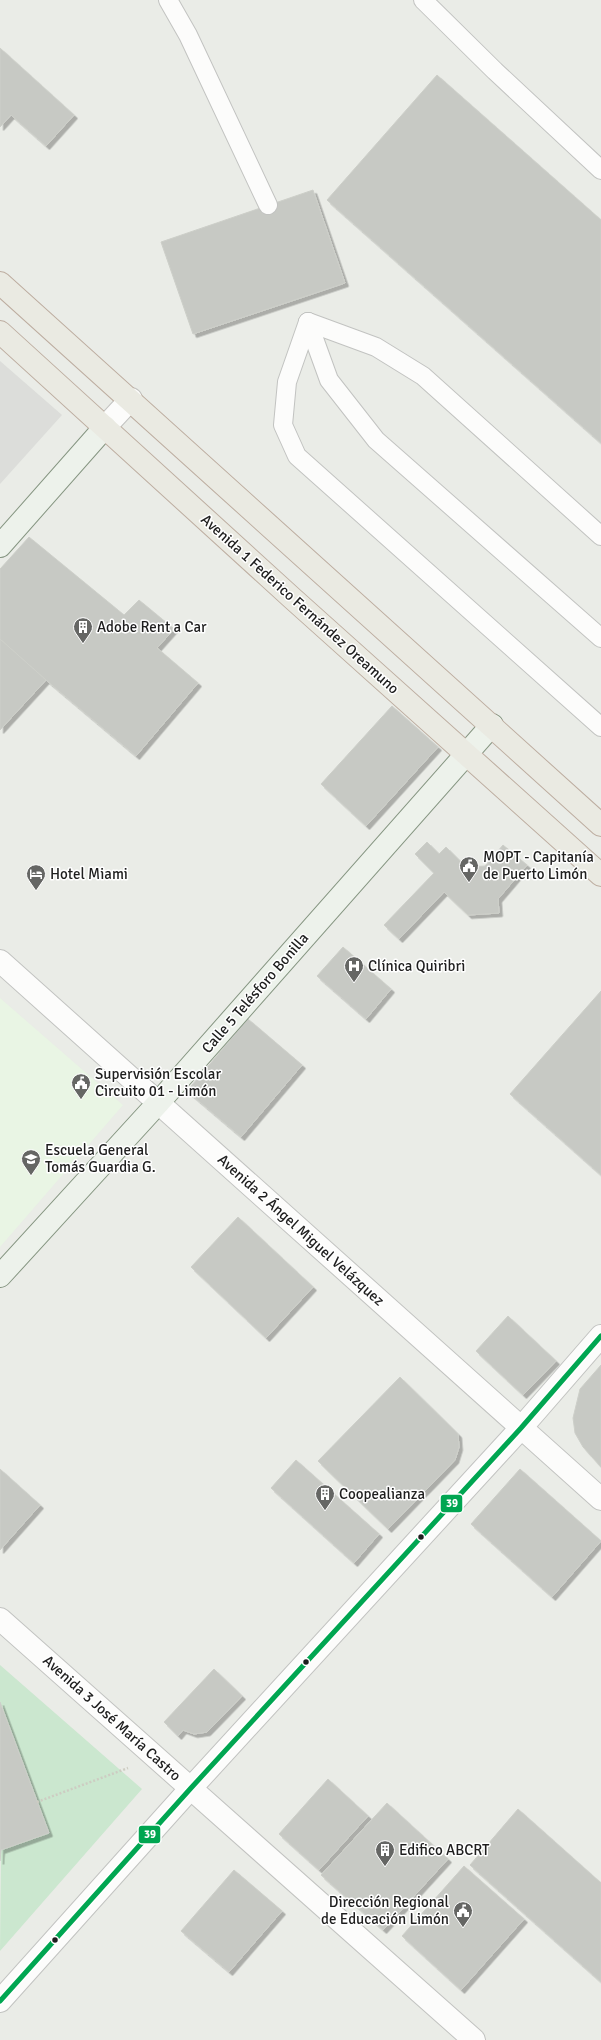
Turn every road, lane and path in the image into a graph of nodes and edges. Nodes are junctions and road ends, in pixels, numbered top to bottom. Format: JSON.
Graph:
{"nodes":[{"id":1,"x":168,"y":0,"type":"edge"},
{"id":2,"x":423,"y":0,"type":"edge"},
{"id":3,"x":601,"y":170,"type":"edge"},
{"id":4,"x":268,"y":205,"type":"dead end"},
{"id":5,"x":0,"y":283,"type":"edge"},
{"id":6,"x":308,"y":322,"type":"junction"},
{"id":7,"x":0,"y":332,"type":"edge"},
{"id":8,"x":131,"y":399,"type":"junction"},
{"id":9,"x":105,"y":427,"type":"junction"},
{"id":10,"x":601,"y":536,"type":"edge"},
{"id":11,"x":0,"y":546,"type":"edge"},
{"id":12,"x":601,"y":638,"type":"edge"},
{"id":13,"x":492,"y":725,"type":"junction"},
{"id":14,"x":601,"y":727,"type":"edge"},
{"id":15,"x":466,"y":753,"type":"junction"},
{"id":16,"x":601,"y":825,"type":"edge"},
{"id":17,"x":601,"y":875,"type":"edge"},
{"id":18,"x":0,"y":961,"type":"edge"},
{"id":19,"x":159,"y":1102,"type":"junction"},
{"id":20,"x":0,"y":1276,"type":"edge"},
{"id":21,"x":601,"y":1336,"type":"edge"},
{"id":22,"x":521,"y":1428,"type":"junction"},
{"id":23,"x":601,"y":1499,"type":"edge"},
{"id":24,"x":0,"y":1619,"type":"edge"},
{"id":25,"x":157,"y":1758,"type":"junction"},
{"id":26,"x":191,"y":1788,"type":"junction"},
{"id":27,"x":37,"y":1802,"type":"dead end"},
{"id":28,"x":0,"y":2001,"type":"edge"},
{"id":29,"x":474,"y":2040,"type":"edge"}],
"edges":[{"from":1,"to":4,"type":"lane"},
{"from":2,"to":3,"type":"lane"},
{"from":5,"to":8,"type":"highway"},
{"from":6,"to":10,"type":"lane"},
{"from":6,"to":12,"type":"lane"},
{"from":6,"to":14,"type":"lane"},
{"from":7,"to":9,"type":"highway","name":"Avenida 1 Federico Fernández Oreamuno"},
{"from":8,"to":9,"type":"street"},
{"from":8,"to":13,"type":"highway"},
{"from":9,"to":11,"type":"main road"},
{"from":9,"to":15,"type":"highway","name":"Avenida 1 Federico Fernández Oreamuno"},
{"from":13,"to":15,"type":"main road","name":"Calle 5 Telésforo Bonilla"},
{"from":13,"to":16,"type":"highway"},
{"from":15,"to":17,"type":"highway","name":"Avenida 1 Federico Fernández Oreamuno"},
{"from":15,"to":19,"type":"main road","name":"Calle 5 Telésforo Bonilla"},
{"from":18,"to":19,"type":"street","name":"Avenida 2 Ángel Miguel Velázquez"},
{"from":19,"to":20,"type":"main road","name":"Calle 5 Telésforo Bonilla"},
{"from":19,"to":22,"type":"street","name":"Avenida 2 Ángel Miguel Velázquez"},
{"from":21,"to":22,"type":"street"},
{"from":22,"to":23,"type":"street","name":"Avenida 2 Ángel Miguel Velázquez"},
{"from":22,"to":26,"type":"street"},
{"from":24,"to":25,"type":"street","name":"Avenida 3 José María Castro"},
{"from":25,"to":26,"type":"street","name":"Avenida 3 José María Castro"},
{"from":25,"to":27,"type":"path"},
{"from":26,"to":28,"type":"street"},
{"from":26,"to":29,"type":"street","name":"Avenida 3 José María Castro"}]}
